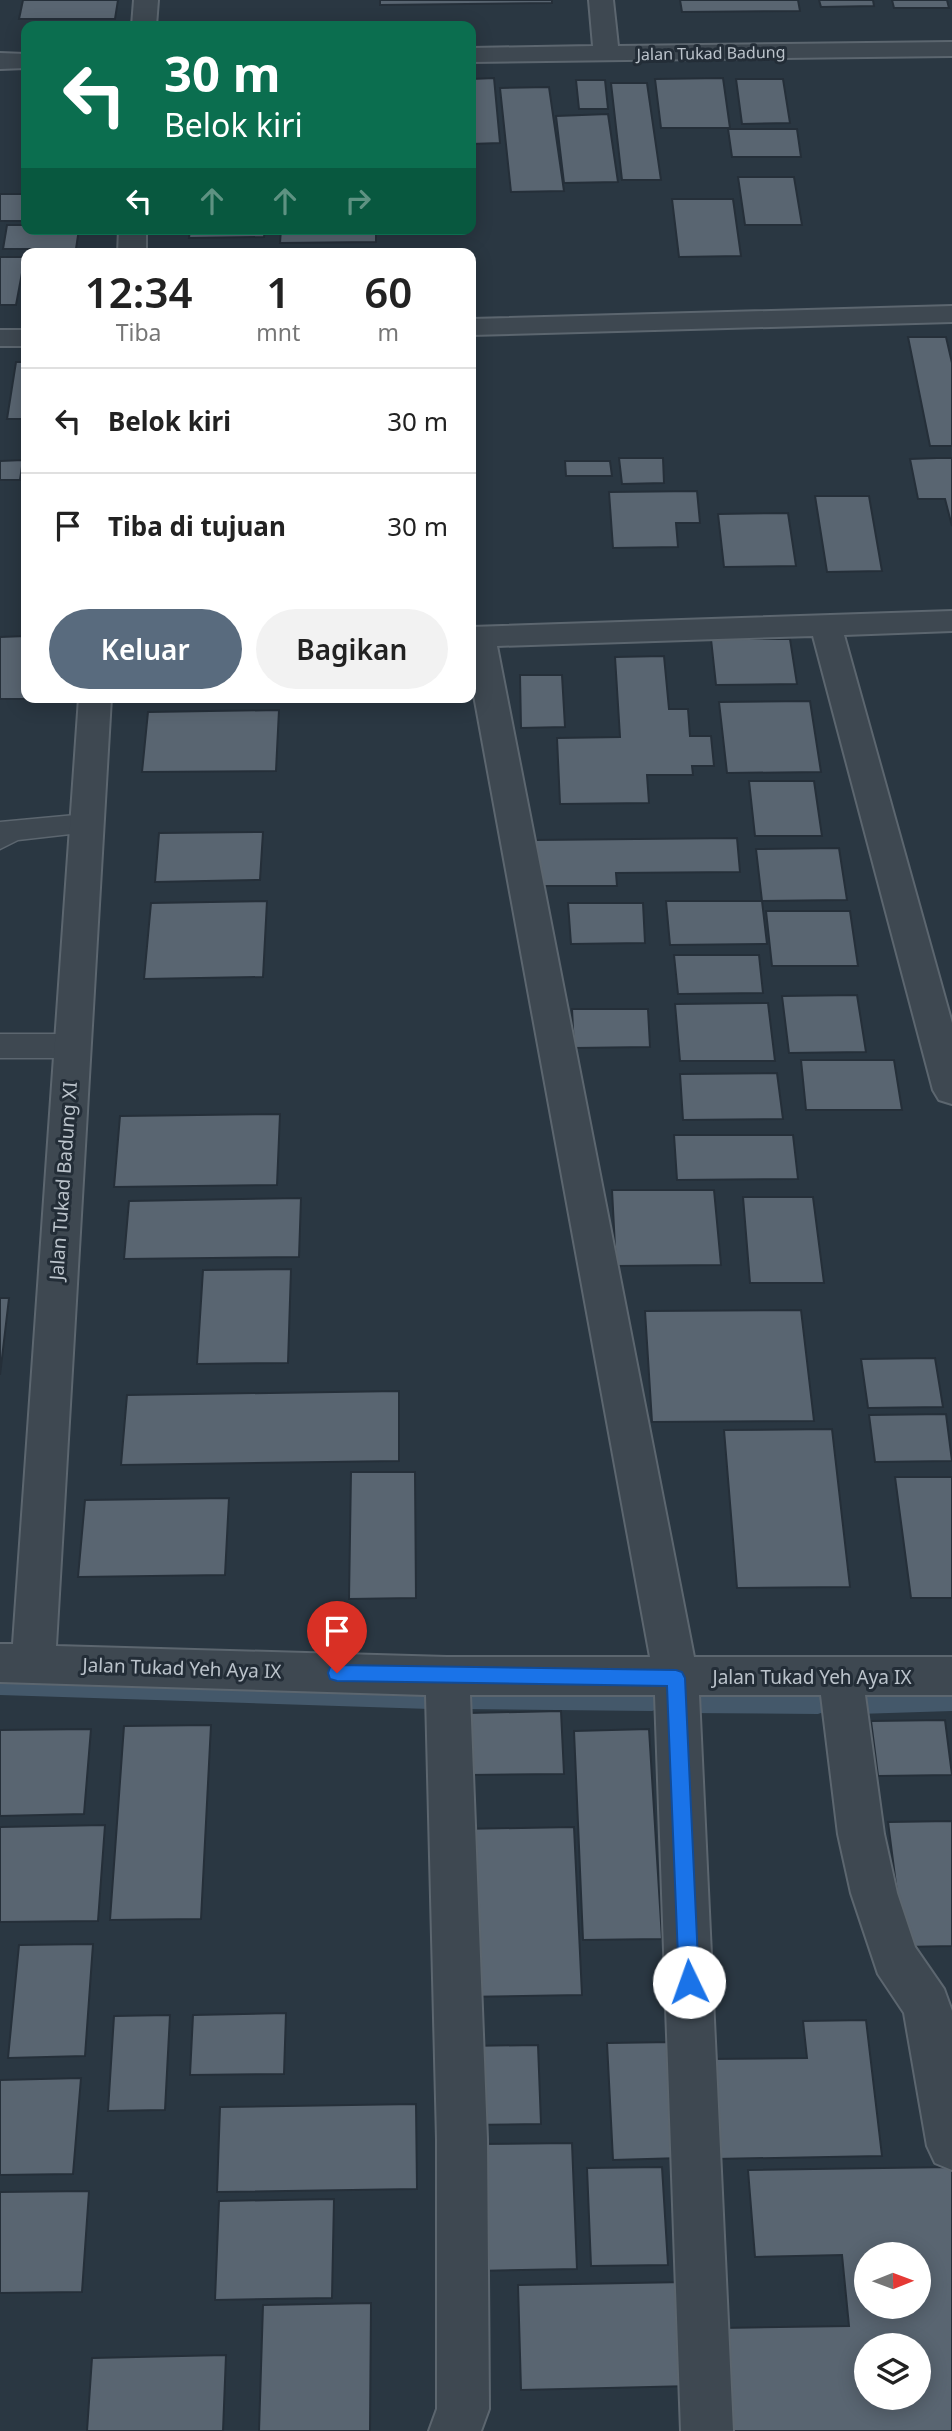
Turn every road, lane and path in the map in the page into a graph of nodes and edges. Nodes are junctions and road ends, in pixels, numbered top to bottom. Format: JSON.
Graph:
{"nodes":[{"id":1,"x":146,"y":0,"type":"edge"},
{"id":2,"x":601,"y":0,"type":"edge"},
{"id":3,"x":144,"y":21,"type":"edge"},
{"id":4,"x":952,"y":49,"type":"edge"},
{"id":5,"x":606,"y":54,"type":"junction"},
{"id":6,"x":476,"y":55,"type":"edge"},
{"id":7,"x":0,"y":61,"type":"edge"},
{"id":8,"x":21,"y":61,"type":"edge"},
{"id":9,"x":952,"y":314,"type":"edge"},
{"id":10,"x":476,"y":327,"type":"edge"},
{"id":11,"x":0,"y":338,"type":"edge"},
{"id":12,"x":21,"y":338,"type":"edge"},
{"id":13,"x":952,"y":621,"type":"edge"},
{"id":14,"x":826,"y":626,"type":"junction"},
{"id":15,"x":476,"y":637,"type":"edge"},
{"id":16,"x":476,"y":642,"type":"edge"},
{"id":17,"x":95,"y":703,"type":"edge"},
{"id":18,"x":86,"y":824,"type":"junction"},
{"id":19,"x":0,"y":838,"type":"edge"},
{"id":20,"x":0,"y":1046,"type":"edge"},
{"id":21,"x":72,"y":1046,"type":"junction"},
{"id":22,"x":952,"y":1090,"type":"edge"},
{"id":23,"x":16,"y":1663,"type":"edge"},
{"id":24,"x":447,"y":1676,"type":"junction"},
{"id":25,"x":841,"y":1676,"type":"junction"},
{"id":26,"x":952,"y":1676,"type":"edge"},
{"id":27,"x":676,"y":1678,"type":"junction"},
{"id":28,"x":952,"y":2146,"type":"edge"},
{"id":29,"x":454,"y":2431,"type":"edge"},
{"id":30,"x":707,"y":2431,"type":"edge"}],
"edges":[{"from":1,"to":3,"type":"street"},
{"from":2,"to":5,"type":"street"},
{"from":4,"to":5,"type":"street","name":"Jalan Tukad Badung"},
{"from":5,"to":6,"type":"street","name":"Jalan Tukad Badung"},
{"from":7,"to":8,"type":"street"},
{"from":9,"to":10,"type":"street"},
{"from":11,"to":12,"type":"street"},
{"from":13,"to":14,"type":"street"},
{"from":14,"to":15,"type":"street"},
{"from":14,"to":22,"type":"street"},
{"from":16,"to":27,"type":"street"},
{"from":17,"to":18,"type":"street","name":"Jalan Tukad Badung XI"},
{"from":18,"to":19,"type":"lane"},
{"from":18,"to":21,"type":"street","name":"Jalan Tukad Badung XI"},
{"from":20,"to":21,"type":"lane"},
{"from":21,"to":23,"type":"street","name":"Jalan Tukad Badung XI"},
{"from":23,"to":24,"type":"street","name":"Jalan Tukad Yeh Aya IX"},
{"from":24,"to":27,"type":"street","name":"Jalan Tukad Yeh Aya IX"},
{"from":24,"to":29,"type":"street"},
{"from":25,"to":26,"type":"street","name":"Jalan Tukad Yeh Aya IX"},
{"from":25,"to":27,"type":"street","name":"Jalan Tukad Yeh Aya IX"},
{"from":25,"to":28,"type":"street"},
{"from":27,"to":30,"type":"street"}]}
